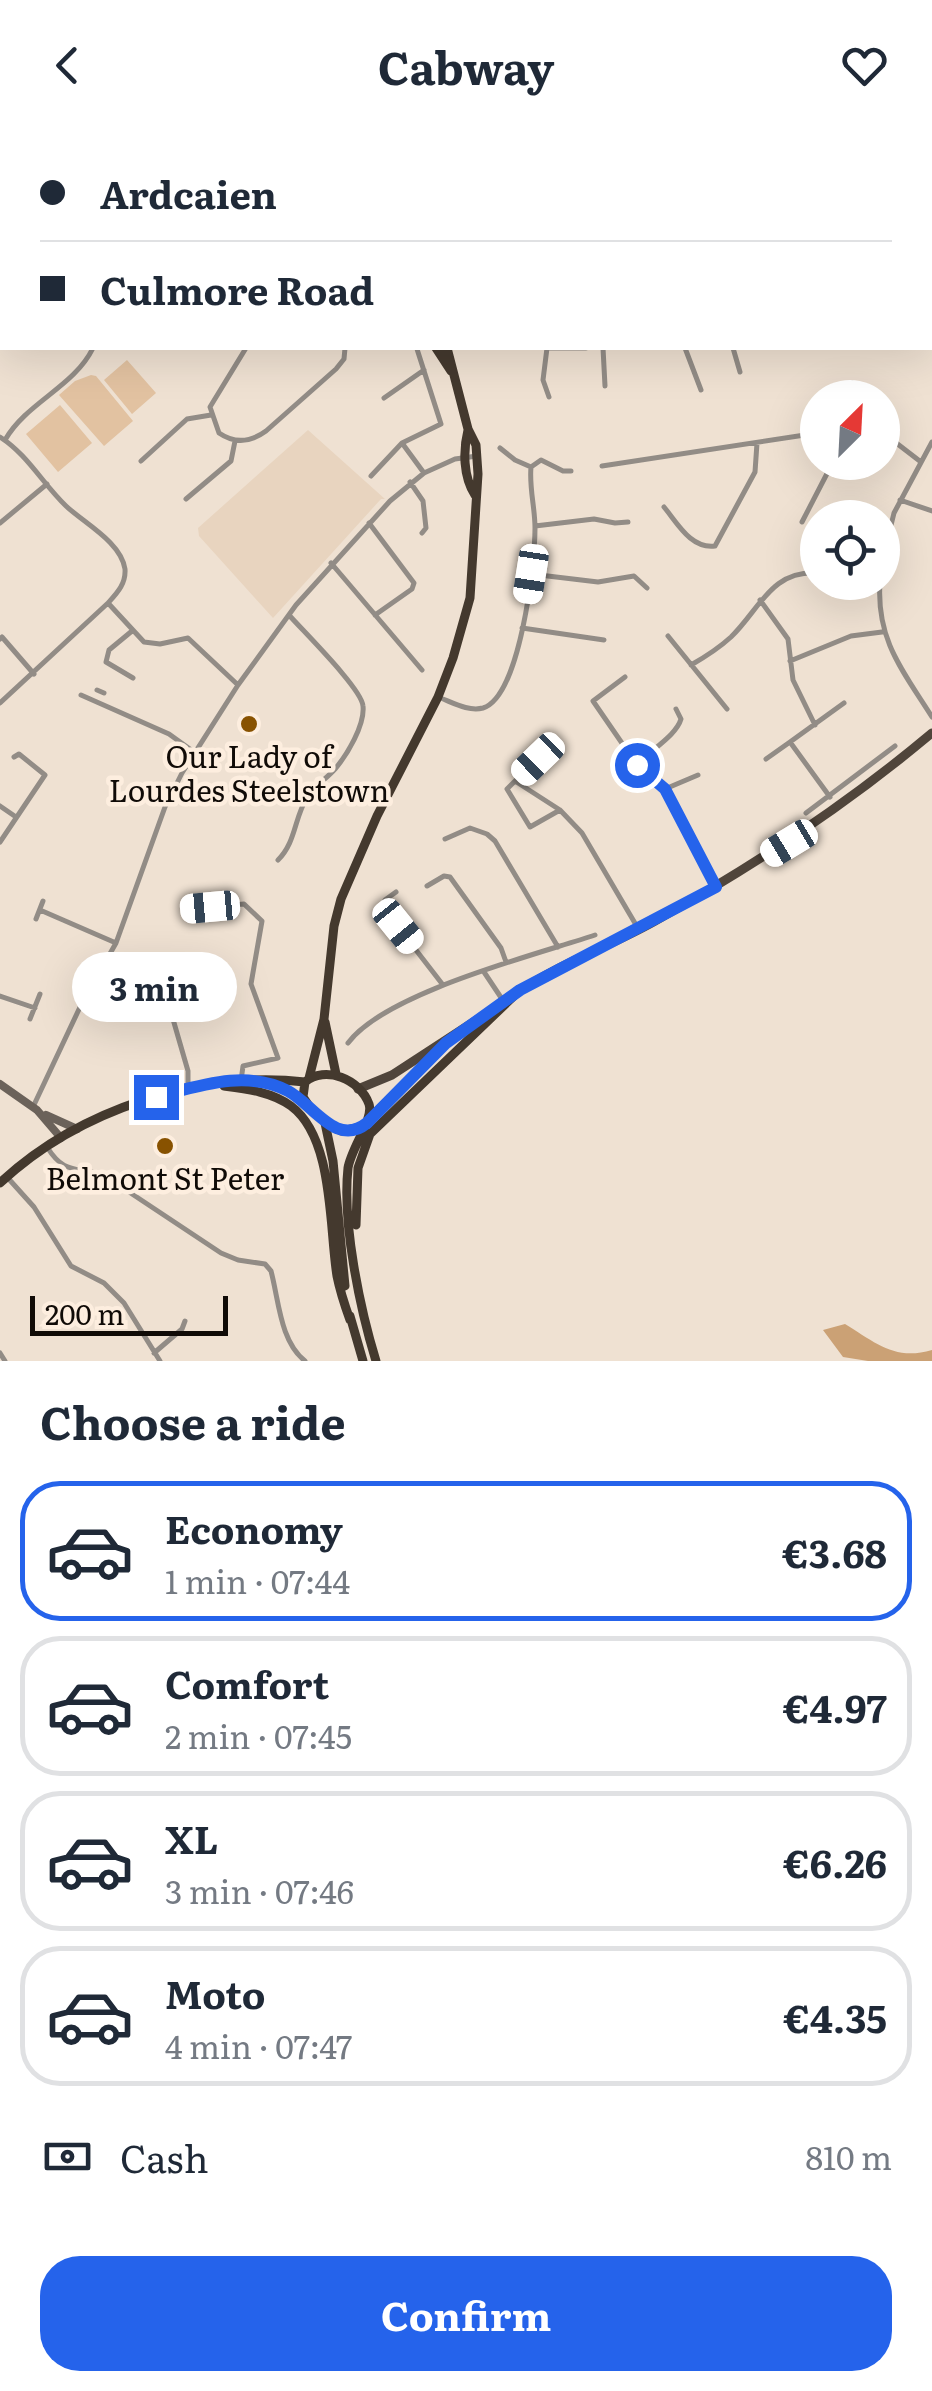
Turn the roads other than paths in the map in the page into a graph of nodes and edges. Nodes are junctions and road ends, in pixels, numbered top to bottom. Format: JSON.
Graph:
{"nodes":[{"id":1,"x":92,"y":350,"type":"edge"},
{"id":2,"x":245,"y":350,"type":"edge"},
{"id":3,"x":345,"y":350,"type":"edge"},
{"id":4,"x":417,"y":350,"type":"edge"},
{"id":5,"x":437,"y":350,"type":"edge"},
{"id":6,"x":448,"y":350,"type":"edge"},
{"id":7,"x":546,"y":350,"type":"edge"},
{"id":8,"x":603,"y":350,"type":"edge"},
{"id":9,"x":686,"y":350,"type":"edge"},
{"id":10,"x":734,"y":350,"type":"edge"},
{"id":11,"x":424,"y":370,"type":"junction"},
{"id":12,"x":740,"y":372,"type":"dead end"},
{"id":13,"x":455,"y":377,"type":"junction"},
{"id":14,"x":605,"y":386,"type":"dead end"},
{"id":15,"x":701,"y":390,"type":"dead end"},
{"id":16,"x":549,"y":396,"type":"dead end"},
{"id":17,"x":384,"y":398,"type":"dead end"},
{"id":18,"x":211,"y":415,"type":"junction"},
{"id":19,"x":800,"y":436,"type":"edge"},
{"id":20,"x":3,"y":438,"type":"edge"},
{"id":21,"x":235,"y":441,"type":"junction"},
{"id":22,"x":757,"y":442,"type":"junction"},
{"id":23,"x":932,"y":442,"type":"edge"},
{"id":24,"x":402,"y":444,"type":"junction"},
{"id":25,"x":900,"y":446,"type":"edge"},
{"id":26,"x":500,"y":448,"type":"dead end"},
{"id":27,"x":471,"y":457,"type":"junction"},
{"id":28,"x":141,"y":462,"type":"dead end"},
{"id":29,"x":921,"y":462,"type":"junction"},
{"id":30,"x":602,"y":466,"type":"dead end"},
{"id":31,"x":531,"y":467,"type":"junction"},
{"id":32,"x":571,"y":471,"type":"dead end"},
{"id":33,"x":424,"y":472,"type":"junction"},
{"id":34,"x":372,"y":476,"type":"dead end"},
{"id":35,"x":410,"y":482,"type":"junction"},
{"id":36,"x":47,"y":484,"type":"junction"},
{"id":37,"x":186,"y":499,"type":"dead end"},
{"id":38,"x":900,"y":500,"type":"joint"},
{"id":39,"x":664,"y":507,"type":"dead end"},
{"id":40,"x":932,"y":511,"type":"edge"},
{"id":41,"x":628,"y":522,"type":"dead end"},
{"id":42,"x":0,"y":523,"type":"edge"},
{"id":43,"x":369,"y":523,"type":"junction"},
{"id":44,"x":535,"y":526,"type":"junction"},
{"id":45,"x":422,"y":534,"type":"dead end"},
{"id":46,"x":331,"y":563,"type":"junction"},
{"id":47,"x":531,"y":574,"type":"junction"},
{"id":48,"x":800,"y":574,"type":"edge"},
{"id":49,"x":647,"y":588,"type":"dead end"},
{"id":50,"x":760,"y":600,"type":"junction"},
{"id":51,"x":881,"y":600,"type":"edge"},
{"id":52,"x":108,"y":603,"type":"junction"},
{"id":53,"x":289,"y":615,"type":"junction"},
{"id":54,"x":375,"y":615,"type":"junction"},
{"id":55,"x":522,"y":628,"type":"junction"},
{"id":56,"x":132,"y":631,"type":"junction"},
{"id":57,"x":883,"y":632,"type":"junction"},
{"id":58,"x":668,"y":636,"type":"dead end"},
{"id":59,"x":0,"y":639,"type":"edge"},
{"id":60,"x":604,"y":640,"type":"dead end"},
{"id":61,"x":790,"y":660,"type":"junction"},
{"id":62,"x":691,"y":665,"type":"junction"},
{"id":63,"x":422,"y":670,"type":"dead end"},
{"id":64,"x":34,"y":674,"type":"junction"},
{"id":65,"x":624,"y":677,"type":"dead end"},
{"id":66,"x":133,"y":678,"type":"dead end"},
{"id":67,"x":238,"y":685,"type":"junction"},
{"id":68,"x":101,"y":691,"type":"dead end"},
{"id":69,"x":586,"y":694,"type":"dead end"},
{"id":70,"x":81,"y":695,"type":"dead end"},
{"id":71,"x":438,"y":697,"type":"junction"},
{"id":72,"x":593,"y":701,"type":"junction"},
{"id":73,"x":0,"y":702,"type":"edge"},
{"id":74,"x":96,"y":702,"type":"junction"},
{"id":75,"x":844,"y":704,"type":"dead end"},
{"id":76,"x":133,"y":706,"type":"dead end"},
{"id":77,"x":676,"y":709,"type":"dead end"},
{"id":78,"x":727,"y":709,"type":"dead end"},
{"id":79,"x":128,"y":716,"type":"junction"},
{"id":80,"x":932,"y":717,"type":"edge"},
{"id":81,"x":815,"y":725,"type":"junction"},
{"id":82,"x":932,"y":734,"type":"edge"},
{"id":83,"x":790,"y":742,"type":"junction"},
{"id":84,"x":554,"y":744,"type":"dead end"},
{"id":85,"x":895,"y":746,"type":"dead end"},
{"id":86,"x":195,"y":752,"type":"junction"},
{"id":87,"x":14,"y":757,"type":"dead end"},
{"id":88,"x":766,"y":759,"type":"dead end"},
{"id":89,"x":637,"y":765,"type":"junction"},
{"id":90,"x":698,"y":775,"type":"dead end"},
{"id":91,"x":515,"y":781,"type":"junction"},
{"id":92,"x":665,"y":789,"type":"junction"},
{"id":93,"x":830,"y":796,"type":"junction"},
{"id":94,"x":0,"y":806,"type":"edge"},
{"id":95,"x":560,"y":810,"type":"junction"},
{"id":96,"x":806,"y":813,"type":"dead end"},
{"id":97,"x":16,"y":817,"type":"junction"},
{"id":98,"x":444,"y":839,"type":"dead end"},
{"id":99,"x":0,"y":842,"type":"edge"},
{"id":100,"x":278,"y":860,"type":"dead end"},
{"id":101,"x":426,"y":886,"type":"dead end"},
{"id":102,"x":716,"y":887,"type":"junction"},
{"id":103,"x":396,"y":892,"type":"dead end"},
{"id":104,"x":44,"y":901,"type":"dead end"},
{"id":105,"x":188,"y":909,"type":"dead end"},
{"id":106,"x":40,"y":910,"type":"junction"},
{"id":107,"x":36,"y":919,"type":"dead end"},
{"id":108,"x":639,"y":930,"type":"junction"},
{"id":109,"x":595,"y":935,"type":"dead end"},
{"id":110,"x":116,"y":944,"type":"junction"},
{"id":111,"x":558,"y":947,"type":"junction"},
{"id":112,"x":506,"y":962,"type":"junction"},
{"id":113,"x":483,"y":971,"type":"junction"},
{"id":114,"x":443,"y":985,"type":"junction"},
{"id":115,"x":517,"y":993,"type":"junction"},
{"id":116,"x":40,"y":994,"type":"dead end"},
{"id":117,"x":166,"y":995,"type":"dead end"},
{"id":118,"x":0,"y":996,"type":"edge"},
{"id":119,"x":504,"y":1002,"type":"junction"},
{"id":120,"x":35,"y":1008,"type":"junction"},
{"id":121,"x":30,"y":1019,"type":"dead end"},
{"id":122,"x":324,"y":1019,"type":"junction"},
{"id":123,"x":348,"y":1043,"type":"dead end"},
{"id":124,"x":446,"y":1043,"type":"junction"},
{"id":125,"x":336,"y":1074,"type":"junction"},
{"id":126,"x":307,"y":1080,"type":"junction"},
{"id":127,"x":241,"y":1081,"type":"junction"},
{"id":128,"x":258,"y":1081,"type":"junction"},
{"id":129,"x":0,"y":1084,"type":"edge"},
{"id":130,"x":205,"y":1084,"type":"junction"},
{"id":131,"x":188,"y":1088,"type":"junction"},
{"id":132,"x":358,"y":1089,"type":"junction"},
{"id":133,"x":305,"y":1104,"type":"junction"},
{"id":134,"x":35,"y":1109,"type":"junction"},
{"id":135,"x":324,"y":1121,"type":"junction"},
{"id":136,"x":366,"y":1123,"type":"junction"},
{"id":137,"x":77,"y":1129,"type":"junction"},
{"id":138,"x":61,"y":1138,"type":"junction"},
{"id":139,"x":46,"y":1147,"type":"junction"},
{"id":140,"x":3,"y":1180,"type":"edge"},
{"id":141,"x":354,"y":1261,"type":"junction"},
{"id":142,"x":350,"y":1320,"type":"junction"},
{"id":143,"x":185,"y":1321,"type":"dead end"},
{"id":144,"x":0,"y":1353,"type":"edge"},
{"id":145,"x":154,"y":1353,"type":"junction"},
{"id":146,"x":5,"y":1361,"type":"edge"},
{"id":147,"x":160,"y":1361,"type":"edge"},
{"id":148,"x":305,"y":1361,"type":"edge"},
{"id":149,"x":363,"y":1361,"type":"edge"},
{"id":150,"x":376,"y":1361,"type":"edge"}],
"edges":[{"from":1,"to":20,"type":"street"},
{"from":2,"to":18,"type":"street"},
{"from":3,"to":21,"type":"street"},
{"from":4,"to":11,"type":"street"},
{"from":5,"to":13,"type":"highway"},
{"from":6,"to":13,"type":"highway"},
{"from":7,"to":16,"type":"street"},
{"from":8,"to":14,"type":"street"},
{"from":9,"to":15,"type":"street"},
{"from":10,"to":12,"type":"street"},
{"from":11,"to":17,"type":"street"},
{"from":11,"to":24,"type":"street"},
{"from":13,"to":27,"type":"highway"},
{"from":18,"to":21,"type":"street"},
{"from":18,"to":28,"type":"street"},
{"from":19,"to":22,"type":"street"},
{"from":20,"to":36,"type":"street"},
{"from":21,"to":37,"type":"street"},
{"from":22,"to":30,"type":"street"},
{"from":22,"to":39,"type":"street"},
{"from":23,"to":29,"type":"street"},
{"from":24,"to":33,"type":"street"},
{"from":24,"to":34,"type":"street"},
{"from":25,"to":29,"type":"street"},
{"from":26,"to":31,"type":"street"},
{"from":27,"to":33,"type":"street"},
{"from":27,"to":71,"type":"highway"},
{"from":29,"to":38,"type":"street"},
{"from":31,"to":32,"type":"street"},
{"from":31,"to":44,"type":"street"},
{"from":33,"to":35,"type":"street"},
{"from":35,"to":43,"type":"street"},
{"from":35,"to":45,"type":"street"},
{"from":36,"to":42,"type":"street"},
{"from":36,"to":52,"type":"street"},
{"from":38,"to":40,"type":"street"},
{"from":41,"to":44,"type":"street"},
{"from":43,"to":46,"type":"street"},
{"from":43,"to":54,"type":"street"},
{"from":44,"to":47,"type":"street"},
{"from":46,"to":53,"type":"street"},
{"from":46,"to":54,"type":"street"},
{"from":47,"to":49,"type":"street"},
{"from":47,"to":55,"type":"street"},
{"from":48,"to":50,"type":"street"},
{"from":50,"to":61,"type":"street"},
{"from":50,"to":62,"type":"street"},
{"from":51,"to":57,"type":"street"},
{"from":52,"to":56,"type":"street"},
{"from":52,"to":64,"type":"street"},
{"from":53,"to":67,"type":"street"},
{"from":53,"to":100,"type":"street"},
{"from":54,"to":63,"type":"street"},
{"from":55,"to":60,"type":"street"},
{"from":55,"to":71,"type":"street"},
{"from":56,"to":66,"type":"street"},
{"from":56,"to":67,"type":"street"},
{"from":57,"to":61,"type":"street"},
{"from":57,"to":80,"type":"street"},
{"from":58,"to":62,"type":"street"},
{"from":59,"to":64,"type":"street"},
{"from":61,"to":81,"type":"street"},
{"from":62,"to":78,"type":"street"},
{"from":64,"to":73,"type":"street"},
{"from":65,"to":72,"type":"street"},
{"from":67,"to":86,"type":"street"},
{"from":68,"to":74,"type":"street"},
{"from":69,"to":72,"type":"street"},
{"from":70,"to":74,"type":"street"},
{"from":71,"to":122,"type":"highway"},
{"from":72,"to":89,"type":"street"},
{"from":74,"to":79,"type":"street"},
{"from":75,"to":81,"type":"street"},
{"from":76,"to":79,"type":"street"},
{"from":77,"to":89,"type":"street"},
{"from":79,"to":86,"type":"street"},
{"from":81,"to":83,"type":"street"},
{"from":82,"to":102,"type":"main road"},
{"from":83,"to":88,"type":"street"},
{"from":83,"to":93,"type":"street"},
{"from":84,"to":91,"type":"street"},
{"from":85,"to":93,"type":"street"},
{"from":86,"to":110,"type":"street"},
{"from":87,"to":97,"type":"street"},
{"from":89,"to":92,"type":"street"},
{"from":90,"to":92,"type":"street"},
{"from":91,"to":95,"type":"street"},
{"from":91,"to":95,"type":"street"},
{"from":92,"to":102,"type":"street"},
{"from":93,"to":96,"type":"street"},
{"from":94,"to":97,"type":"street"},
{"from":95,"to":108,"type":"street"},
{"from":97,"to":99,"type":"street"},
{"from":98,"to":111,"type":"street"},
{"from":101,"to":112,"type":"street"},
{"from":102,"to":108,"type":"main road"},
{"from":103,"to":114,"type":"street"},
{"from":104,"to":106,"type":"street"},
{"from":105,"to":127,"type":"street"},
{"from":106,"to":107,"type":"street"},
{"from":106,"to":110,"type":"street"},
{"from":108,"to":115,"type":"main road"},
{"from":109,"to":111,"type":"street"},
{"from":110,"to":134,"type":"street"},
{"from":111,"to":112,"type":"street"},
{"from":112,"to":113,"type":"street"},
{"from":113,"to":114,"type":"street"},
{"from":113,"to":119,"type":"street"},
{"from":114,"to":123,"type":"street"},
{"from":115,"to":119,"type":"main road"},
{"from":115,"to":141,"type":"highway"},
{"from":116,"to":120,"type":"street"},
{"from":117,"to":131,"type":"street"},
{"from":118,"to":120,"type":"street"},
{"from":119,"to":124,"type":"main road"},
{"from":120,"to":121,"type":"street"},
{"from":122,"to":125,"type":"highway"},
{"from":122,"to":126,"type":"highway"},
{"from":124,"to":132,"type":"main road"},
{"from":124,"to":136,"type":"main road"},
{"from":125,"to":126,"type":"highway"},
{"from":125,"to":132,"type":"highway"},
{"from":126,"to":128,"type":"highway"},
{"from":126,"to":133,"type":"highway"},
{"from":127,"to":128,"type":"highway"},
{"from":127,"to":130,"type":"highway"},
{"from":128,"to":133,"type":"highway"},
{"from":129,"to":134,"type":"main road"},
{"from":130,"to":131,"type":"highway"},
{"from":130,"to":142,"type":"highway"},
{"from":131,"to":137,"type":"highway"},
{"from":132,"to":136,"type":"highway"},
{"from":133,"to":135,"type":"highway"},
{"from":134,"to":137,"type":"main road"},
{"from":134,"to":138,"type":"main road"},
{"from":135,"to":136,"type":"highway"},
{"from":135,"to":142,"type":"highway"},
{"from":136,"to":141,"type":"highway"},
{"from":137,"to":138,"type":"highway"},
{"from":138,"to":139,"type":"highway"},
{"from":139,"to":140,"type":"highway"},
{"from":139,"to":148,"type":"street"},
{"from":140,"to":145,"type":"street"},
{"from":141,"to":150,"type":"highway"},
{"from":142,"to":149,"type":"highway"},
{"from":143,"to":145,"type":"street"},
{"from":144,"to":146,"type":"street"},
{"from":145,"to":147,"type":"street"}]}
